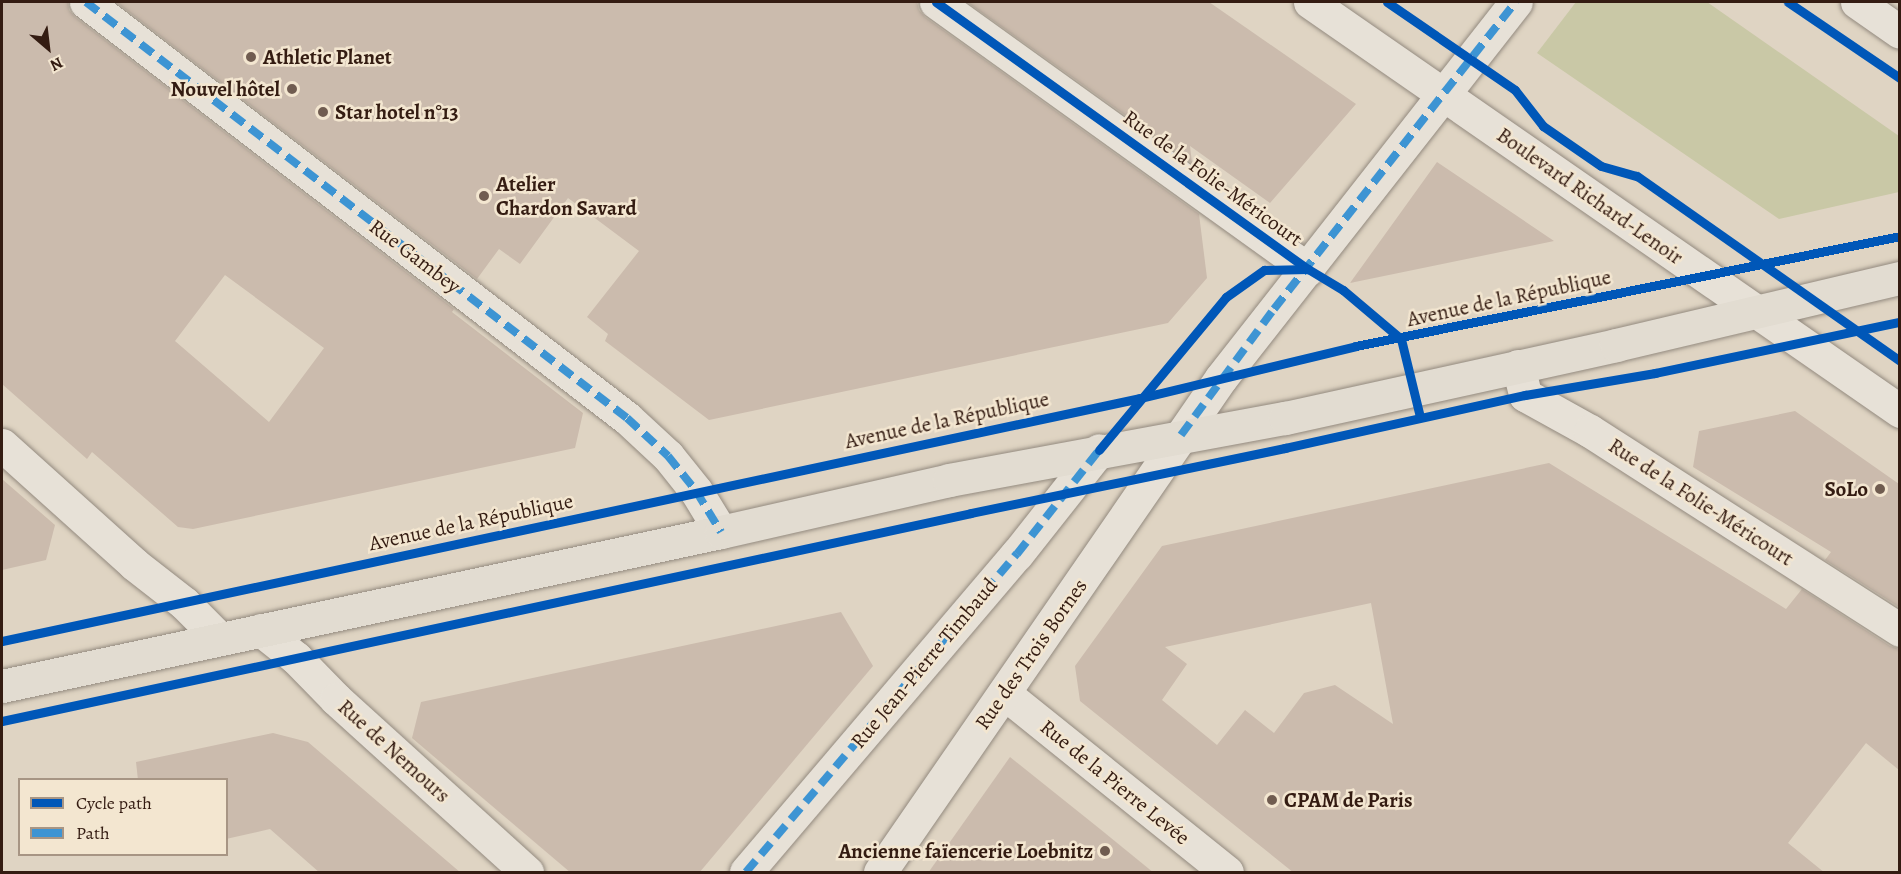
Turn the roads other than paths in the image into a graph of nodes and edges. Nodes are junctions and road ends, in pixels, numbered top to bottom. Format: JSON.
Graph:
{"nodes":[{"id":1,"x":87,"y":2,"type":"edge"},
{"id":2,"x":936,"y":2,"type":"edge"},
{"id":3,"x":1310,"y":2,"type":"edge"},
{"id":4,"x":1516,"y":2,"type":"edge"},
{"id":5,"x":1857,"y":2,"type":"edge"},
{"id":6,"x":1899,"y":32,"type":"edge"},
{"id":7,"x":1443,"y":95,"type":"junction"},
{"id":8,"x":1308,"y":268,"type":"junction"},
{"id":9,"x":1899,"y":278,"type":"edge"},
{"id":10,"x":1756,"y":311,"type":"junction"},
{"id":11,"x":1518,"y":366,"type":"junction"},
{"id":12,"x":1899,"y":411,"type":"edge"},
{"id":13,"x":1180,"y":435,"type":"junction"},
{"id":14,"x":2,"y":445,"type":"edge"},
{"id":15,"x":1099,"y":450,"type":"junction"},
{"id":16,"x":721,"y":532,"type":"junction"},
{"id":17,"x":261,"y":630,"type":"junction"},
{"id":18,"x":1899,"y":630,"type":"edge"},
{"id":19,"x":220,"y":639,"type":"junction"},
{"id":20,"x":2,"y":686,"type":"edge"},
{"id":21,"x":1004,"y":693,"type":"junction"},
{"id":22,"x":527,"y":873,"type":"edge"},
{"id":23,"x":746,"y":873,"type":"edge"},
{"id":24,"x":880,"y":873,"type":"edge"},
{"id":25,"x":1227,"y":873,"type":"edge"}],
"edges":[{"from":1,"to":16,"type":"street","name":"Rue Gambey"},
{"from":2,"to":8,"type":"street","name":"Rue de la Folie-Méricourt"},
{"from":3,"to":7,"type":"street","name":"Boulevard Richard-Lenoir"},
{"from":4,"to":7,"type":"street"},
{"from":5,"to":6,"type":"street"},
{"from":7,"to":8,"type":"street"},
{"from":7,"to":10,"type":"street","name":"Boulevard Richard-Lenoir"},
{"from":8,"to":13,"type":"street"},
{"from":9,"to":10,"type":"main road"},
{"from":10,"to":11,"type":"main road"},
{"from":10,"to":12,"type":"street","name":"Boulevard Richard-Lenoir"},
{"from":11,"to":13,"type":"main road"},
{"from":11,"to":18,"type":"street","name":"Rue de la Folie-Méricourt"},
{"from":13,"to":15,"type":"main road"},
{"from":13,"to":21,"type":"street","name":"Rue des Trois Bornes"},
{"from":14,"to":19,"type":"street"},
{"from":15,"to":16,"type":"main road"},
{"from":15,"to":23,"type":"street","name":"Rue Jean-Pierre Timbaud"},
{"from":16,"to":17,"type":"main road"},
{"from":17,"to":19,"type":"main road"},
{"from":17,"to":22,"type":"street","name":"Rue de Nemours"},
{"from":19,"to":20,"type":"main road"},
{"from":21,"to":24,"type":"street","name":"Rue des Trois Bornes"},
{"from":21,"to":25,"type":"street","name":"Rue de la Pierre Levée"}]}
